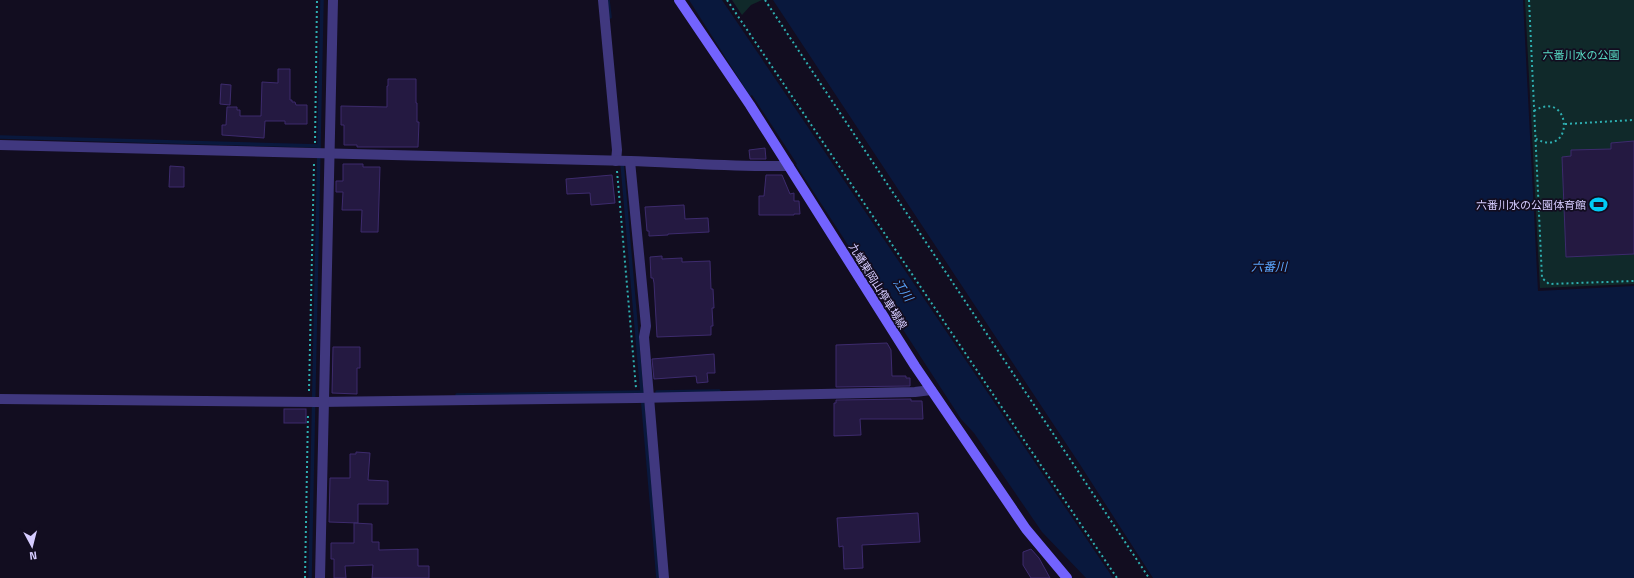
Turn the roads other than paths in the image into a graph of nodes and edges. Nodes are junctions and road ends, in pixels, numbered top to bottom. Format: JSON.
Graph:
{"nodes":[{"id":1,"x":333,"y":0,"type":"edge"},
{"id":2,"x":603,"y":0,"type":"edge"},
{"id":3,"x":679,"y":0,"type":"edge"},
{"id":4,"x":0,"y":145,"type":"edge"},
{"id":5,"x":320,"y":151,"type":"junction"},
{"id":6,"x":622,"y":161,"type":"junction"},
{"id":7,"x":789,"y":166,"type":"junction"},
{"id":8,"x":931,"y":390,"type":"junction"},
{"id":9,"x":642,"y":396,"type":"junction"},
{"id":10,"x":0,"y":399,"type":"edge"},
{"id":11,"x":315,"y":402,"type":"junction"},
{"id":12,"x":320,"y":578,"type":"edge"},
{"id":13,"x":664,"y":578,"type":"edge"},
{"id":14,"x":1067,"y":578,"type":"edge"}],
"edges":[{"from":1,"to":5,"type":"street"},
{"from":2,"to":6,"type":"street"},
{"from":3,"to":7,"type":"main road","name":"九蟠東岡山停車場線"},
{"from":4,"to":5,"type":"street"},
{"from":5,"to":6,"type":"street"},
{"from":5,"to":11,"type":"street"},
{"from":6,"to":7,"type":"street"},
{"from":6,"to":9,"type":"street"},
{"from":7,"to":8,"type":"main road","name":"九蟠東岡山停車場線"},
{"from":8,"to":9,"type":"street"},
{"from":8,"to":14,"type":"main road","name":"九蟠東岡山停車場線"},
{"from":9,"to":11,"type":"street"},
{"from":9,"to":13,"type":"street"},
{"from":10,"to":11,"type":"street"},
{"from":11,"to":12,"type":"street"}]}
